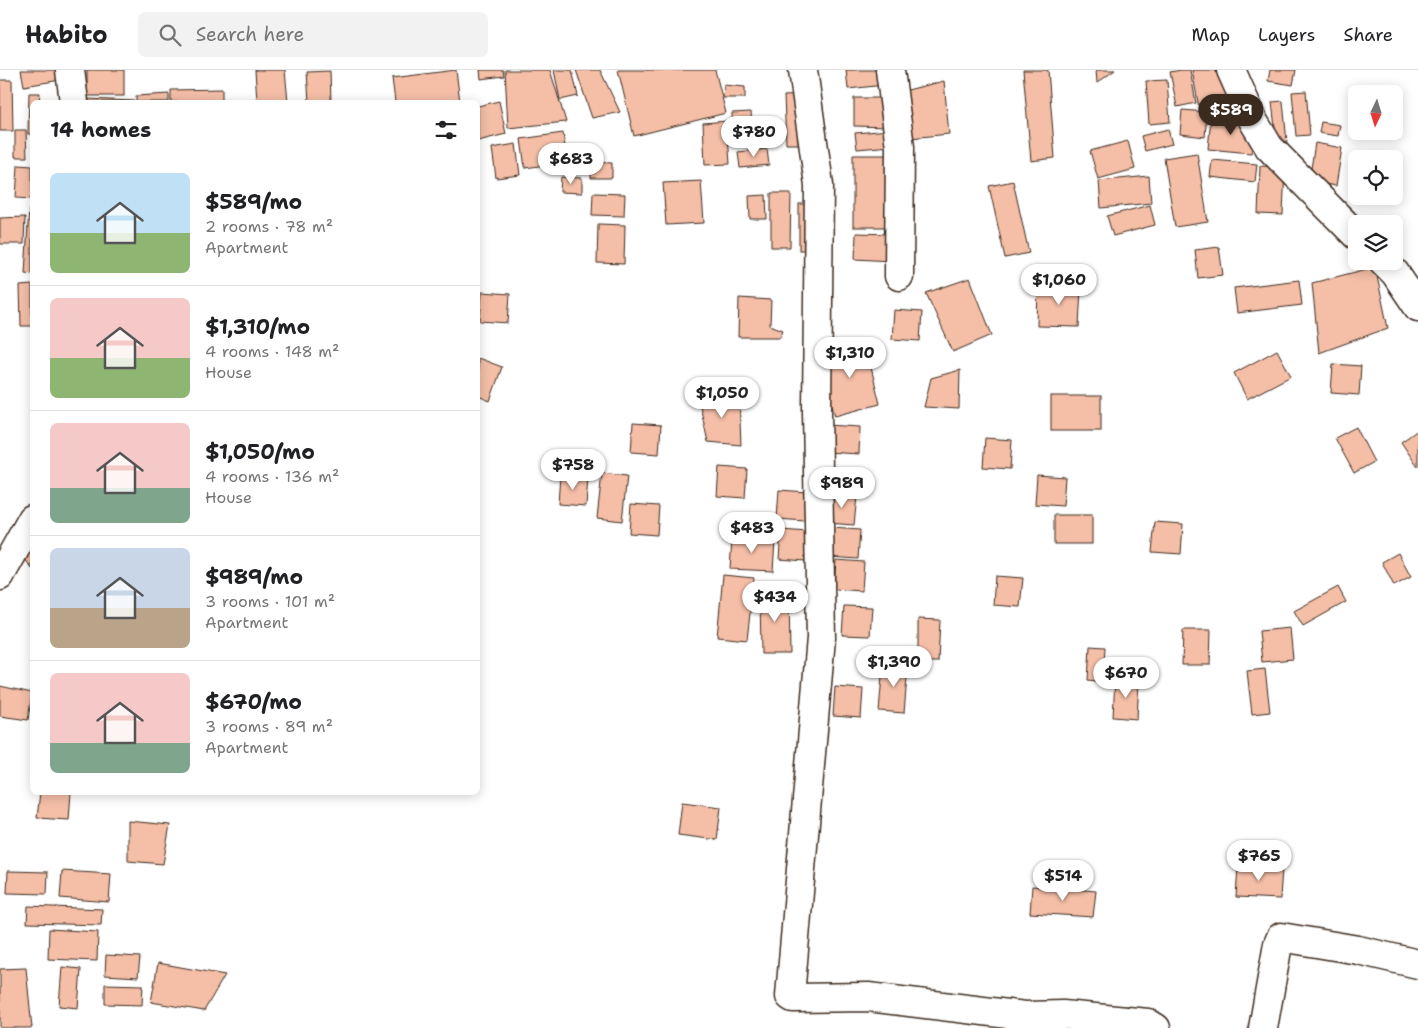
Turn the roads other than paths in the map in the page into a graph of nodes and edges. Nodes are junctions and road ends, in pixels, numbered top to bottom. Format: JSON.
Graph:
{"nodes":[{"id":1,"x":70,"y":70,"type":"edge"},
{"id":2,"x":803,"y":70,"type":"edge"},
{"id":3,"x":890,"y":70,"type":"edge"},
{"id":4,"x":1231,"y":70,"type":"edge"},
{"id":5,"x":74,"y":100,"type":"edge"},
{"id":6,"x":1348,"y":227,"type":"edge"},
{"id":7,"x":1392,"y":270,"type":"edge"},
{"id":8,"x":899,"y":276,"type":"dead end"},
{"id":9,"x":1418,"y":307,"type":"edge"},
{"id":10,"x":30,"y":523,"type":"edge"},
{"id":11,"x":0,"y":576,"type":"edge"},
{"id":12,"x":1418,"y":964,"type":"edge"},
{"id":13,"x":1025,"y":1022,"type":"edge"},
{"id":14,"x":1156,"y":1028,"type":"edge"},
{"id":15,"x":1263,"y":1028,"type":"edge"}],
"edges":[{"from":1,"to":5,"type":"street"},
{"from":2,"to":13,"type":"street"},
{"from":3,"to":8,"type":"street"},
{"from":4,"to":6,"type":"street"},
{"from":7,"to":9,"type":"street"},
{"from":10,"to":11,"type":"street"},
{"from":12,"to":15,"type":"street"},
{"from":13,"to":14,"type":"street"}]}
